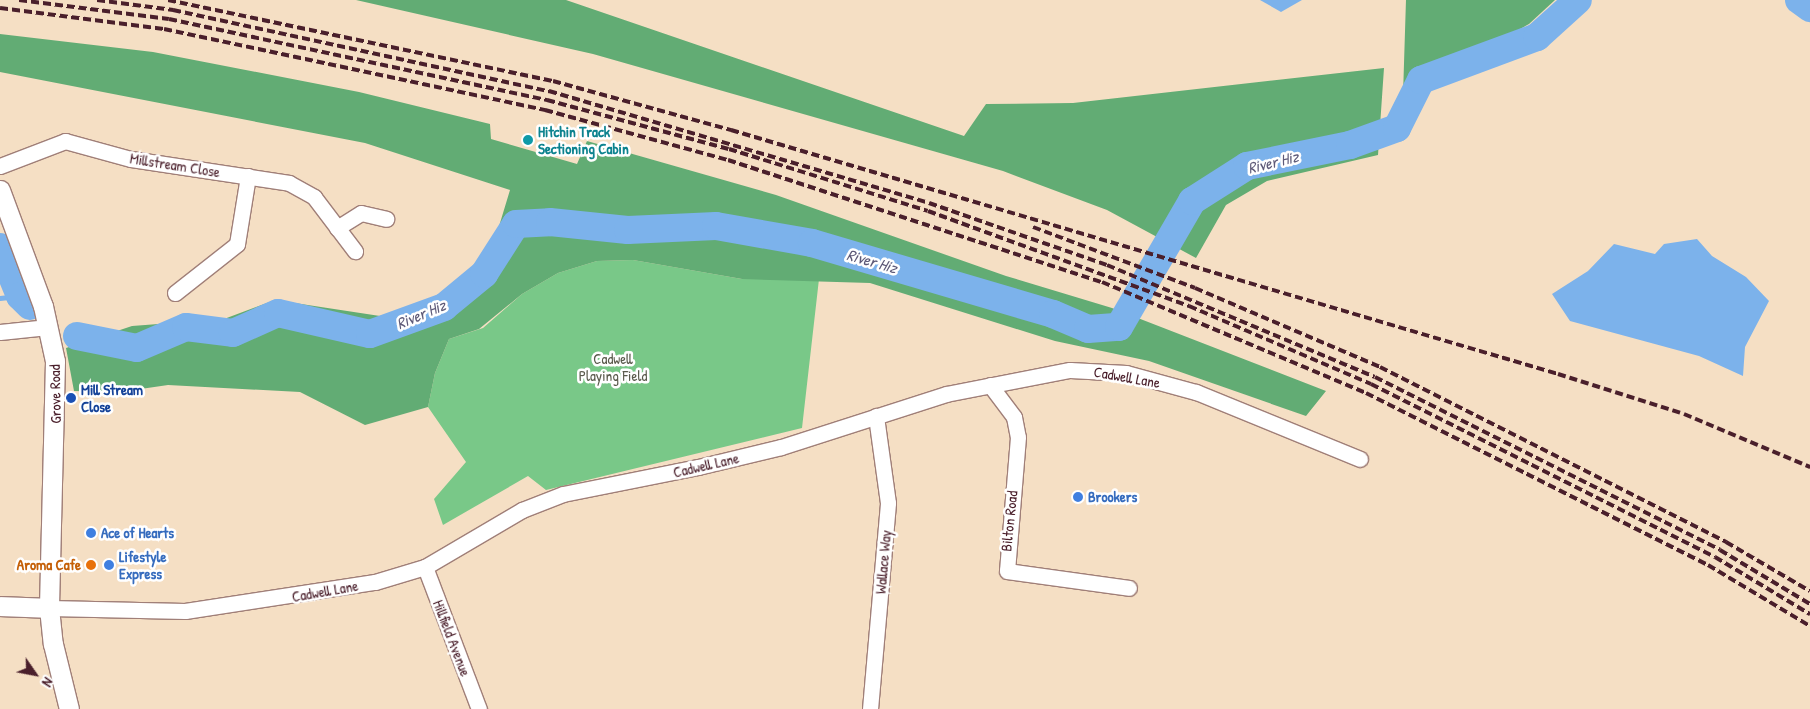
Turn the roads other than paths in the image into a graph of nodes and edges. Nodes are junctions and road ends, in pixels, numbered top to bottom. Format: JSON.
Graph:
{"nodes":[{"id":1,"x":0,"y":166,"type":"edge"},
{"id":2,"x":248,"y":176,"type":"junction"},
{"id":3,"x":0,"y":190,"type":"edge"},
{"id":4,"x":386,"y":219,"type":"dead end"},
{"id":5,"x":337,"y":228,"type":"junction"},
{"id":6,"x":355,"y":251,"type":"dead end"},
{"id":7,"x":175,"y":293,"type":"dead end"},
{"id":8,"x":48,"y":327,"type":"junction"},
{"id":9,"x":0,"y":332,"type":"edge"},
{"id":10,"x":990,"y":385,"type":"junction"},
{"id":11,"x":876,"y":416,"type":"junction"},
{"id":12,"x":1360,"y":459,"type":"dead end"},
{"id":13,"x":425,"y":567,"type":"junction"},
{"id":14,"x":1130,"y":588,"type":"dead end"},
{"id":15,"x":0,"y":606,"type":"edge"},
{"id":16,"x":49,"y":608,"type":"junction"},
{"id":17,"x":70,"y":709,"type":"edge"},
{"id":18,"x":479,"y":709,"type":"edge"},
{"id":19,"x":870,"y":709,"type":"edge"}],
"edges":[{"from":1,"to":2,"type":"street","name":"Millstream Close"},
{"from":2,"to":5,"type":"street","name":"Millstream Close"},
{"from":2,"to":7,"type":"street"},
{"from":3,"to":8,"type":"street","name":"Grove Road"},
{"from":4,"to":5,"type":"street"},
{"from":5,"to":6,"type":"street","name":"Millstream Close"},
{"from":8,"to":9,"type":"street"},
{"from":8,"to":16,"type":"street","name":"Grove Road"},
{"from":10,"to":11,"type":"street","name":"Cadwell Lane"},
{"from":10,"to":12,"type":"street","name":"Cadwell Lane"},
{"from":10,"to":14,"type":"street","name":"Bilton Road"},
{"from":11,"to":13,"type":"street","name":"Cadwell Lane"},
{"from":11,"to":19,"type":"street","name":"Wallace Way"},
{"from":13,"to":16,"type":"street","name":"Cadwell Lane"},
{"from":13,"to":18,"type":"street","name":"Hillfield Avenue"},
{"from":15,"to":16,"type":"street"},
{"from":16,"to":17,"type":"street","name":"Grove Road"}]}
